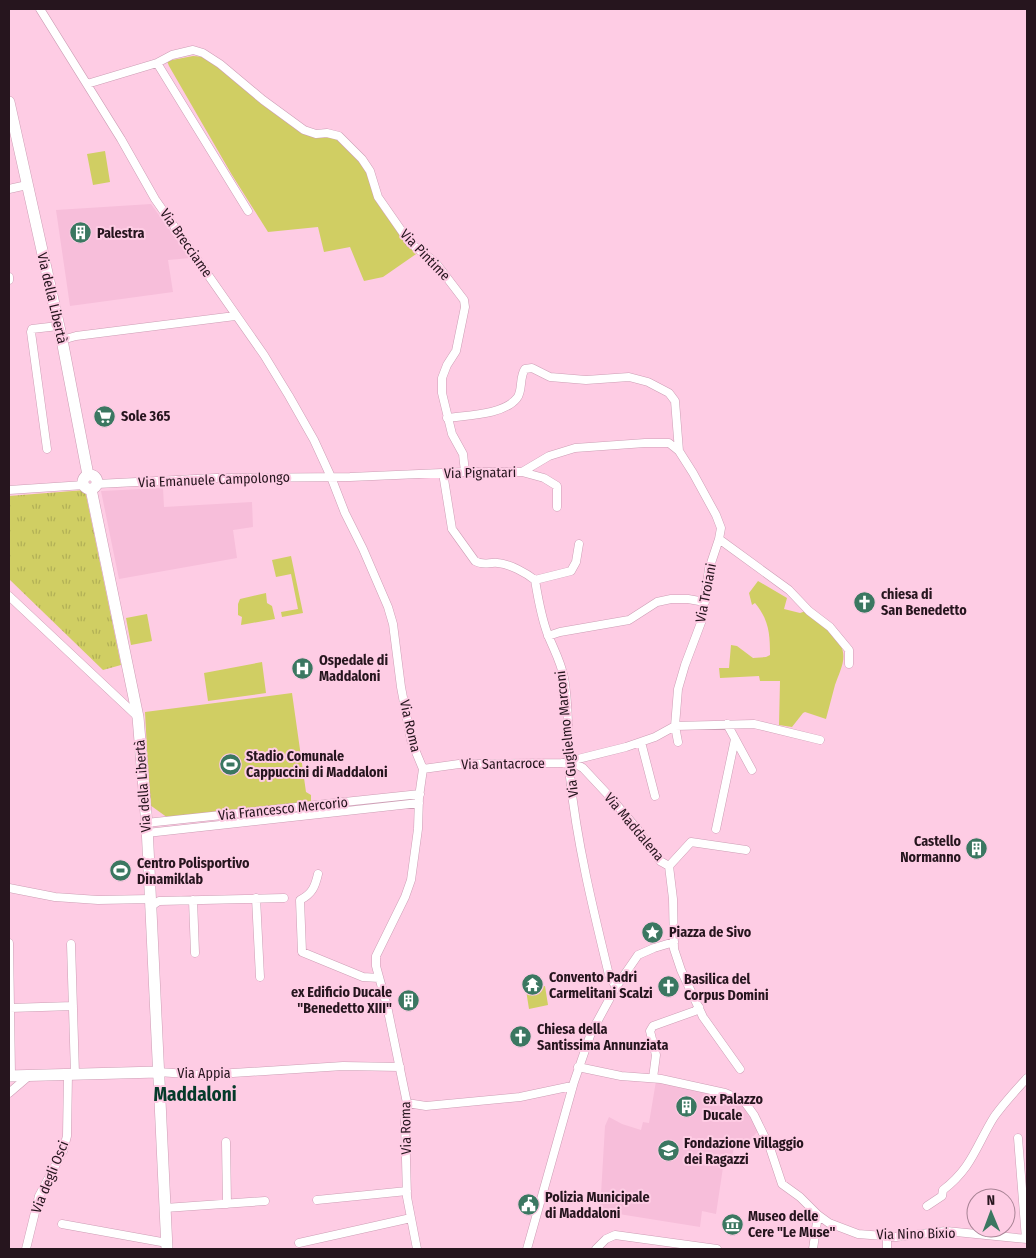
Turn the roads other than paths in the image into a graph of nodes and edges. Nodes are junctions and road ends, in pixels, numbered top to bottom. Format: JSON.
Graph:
{"nodes":[{"id":1,"x":40,"y":9,"type":"edge"},
{"id":2,"x":157,"y":63,"type":"junction"},
{"id":3,"x":87,"y":84,"type":"junction"},
{"id":4,"x":9,"y":102,"type":"edge"},
{"id":5,"x":11,"y":128,"type":"edge"},
{"id":6,"x":27,"y":185,"type":"junction"},
{"id":7,"x":9,"y":189,"type":"edge"},
{"id":8,"x":248,"y":210,"type":"dead end"},
{"id":9,"x":235,"y":316,"type":"junction"},
{"id":10,"x":58,"y":326,"type":"junction"},
{"id":11,"x":62,"y":340,"type":"junction"},
{"id":12,"x":447,"y":418,"type":"junction"},
{"id":13,"x":47,"y":448,"type":"dead end"},
{"id":14,"x":679,"y":451,"type":"junction"},
{"id":15,"x":465,"y":472,"type":"junction"},
{"id":16,"x":522,"y":472,"type":"junction"},
{"id":17,"x":443,"y":473,"type":"junction"},
{"id":18,"x":331,"y":477,"type":"junction"},
{"id":19,"x":90,"y":483,"type":"junction"},
{"id":20,"x":9,"y":490,"type":"edge"},
{"id":21,"x":557,"y":507,"type":"dead end"},
{"id":22,"x":719,"y":539,"type":"junction"},
{"id":23,"x":579,"y":544,"type":"dead end"},
{"id":24,"x":535,"y":580,"type":"junction"},
{"id":25,"x":9,"y":596,"type":"edge"},
{"id":26,"x":705,"y":602,"type":"junction"},
{"id":27,"x":548,"y":636,"type":"junction"},
{"id":28,"x":849,"y":664,"type":"dead end"},
{"id":29,"x":138,"y":718,"type":"junction"},
{"id":30,"x":727,"y":724,"type":"junction"},
{"id":31,"x":675,"y":726,"type":"junction"},
{"id":32,"x":735,"y":739,"type":"junction"},
{"id":33,"x":820,"y":740,"type":"dead end"},
{"id":34,"x":641,"y":742,"type":"junction"},
{"id":35,"x":678,"y":742,"type":"dead end"},
{"id":36,"x":569,"y":760,"type":"junction"},
{"id":37,"x":423,"y":769,"type":"junction"},
{"id":38,"x":752,"y":770,"type":"dead end"},
{"id":39,"x":420,"y":794,"type":"junction"},
{"id":40,"x":655,"y":796,"type":"dead end"},
{"id":41,"x":419,"y":803,"type":"junction"},
{"id":42,"x":147,"y":828,"type":"junction"},
{"id":43,"x":716,"y":829,"type":"dead end"},
{"id":44,"x":746,"y":850,"type":"dead end"},
{"id":45,"x":669,"y":866,"type":"junction"},
{"id":46,"x":318,"y":874,"type":"dead end"},
{"id":47,"x":9,"y":888,"type":"edge"},
{"id":48,"x":256,"y":898,"type":"junction"},
{"id":49,"x":284,"y":898,"type":"dead end"},
{"id":50,"x":193,"y":900,"type":"junction"},
{"id":51,"x":150,"y":903,"type":"junction"},
{"id":52,"x":674,"y":942,"type":"junction"},
{"id":53,"x":9,"y":943,"type":"edge"},
{"id":54,"x":71,"y":944,"type":"dead end"},
{"id":55,"x":195,"y":953,"type":"dead end"},
{"id":56,"x":9,"y":956,"type":"edge"},
{"id":57,"x":260,"y":976,"type":"dead end"},
{"id":58,"x":379,"y":978,"type":"junction"},
{"id":59,"x":616,"y":987,"type":"junction"},
{"id":60,"x":73,"y":1006,"type":"junction"},
{"id":61,"x":699,"y":1007,"type":"junction"},
{"id":62,"x":10,"y":1008,"type":"edge"},
{"id":63,"x":400,"y":1067,"type":"junction"},
{"id":64,"x":578,"y":1067,"type":"junction"},
{"id":65,"x":740,"y":1070,"type":"dead end"},
{"id":66,"x":158,"y":1072,"type":"junction"},
{"id":67,"x":71,"y":1074,"type":"junction"},
{"id":68,"x":10,"y":1075,"type":"edge"},
{"id":69,"x":30,"y":1075,"type":"junction"},
{"id":70,"x":653,"y":1078,"type":"junction"},
{"id":71,"x":1027,"y":1078,"type":"edge"},
{"id":72,"x":572,"y":1086,"type":"junction"},
{"id":73,"x":9,"y":1093,"type":"edge"},
{"id":74,"x":407,"y":1103,"type":"junction"},
{"id":75,"x":1018,"y":1138,"type":"dead end"},
{"id":76,"x":226,"y":1142,"type":"dead end"},
{"id":77,"x":407,"y":1191,"type":"junction"},
{"id":78,"x":316,"y":1200,"type":"dead end"},
{"id":79,"x":265,"y":1202,"type":"dead end"},
{"id":80,"x":227,"y":1204,"type":"junction"},
{"id":81,"x":927,"y":1206,"type":"dead end"},
{"id":82,"x":165,"y":1208,"type":"junction"},
{"id":83,"x":818,"y":1215,"type":"junction"},
{"id":84,"x":411,"y":1218,"type":"junction"},
{"id":85,"x":62,"y":1224,"type":"dead end"},
{"id":86,"x":887,"y":1236,"type":"junction"},
{"id":87,"x":1027,"y":1239,"type":"edge"},
{"id":88,"x":299,"y":1243,"type":"dead end"},
{"id":89,"x":167,"y":1246,"type":"edge"},
{"id":90,"x":26,"y":1249,"type":"edge"},
{"id":91,"x":417,"y":1249,"type":"edge"},
{"id":92,"x":527,"y":1249,"type":"edge"},
{"id":93,"x":596,"y":1249,"type":"edge"},
{"id":94,"x":717,"y":1249,"type":"edge"},
{"id":95,"x":813,"y":1249,"type":"edge"},
{"id":96,"x":887,"y":1249,"type":"edge"}],
"edges":[{"from":1,"to":3,"type":"street","name":"Via Brecciame"},
{"from":2,"to":3,"type":"street","name":"Via Pintime"},
{"from":2,"to":8,"type":"street"},
{"from":2,"to":12,"type":"street","name":"Via Pintime"},
{"from":3,"to":9,"type":"street","name":"Via Brecciame"},
{"from":4,"to":5,"type":"main road","name":"Via della Libertà"},
{"from":5,"to":6,"type":"main road","name":"Via della Libertà"},
{"from":6,"to":7,"type":"street"},
{"from":6,"to":10,"type":"main road","name":"Via della Libertà"},
{"from":9,"to":11,"type":"street"},
{"from":9,"to":18,"type":"street","name":"Via Brecciame"},
{"from":10,"to":11,"type":"main road","name":"Via della Libertà"},
{"from":10,"to":13,"type":"street"},
{"from":11,"to":19,"type":"main road","name":"Via della Libertà"},
{"from":12,"to":14,"type":"street"},
{"from":12,"to":15,"type":"street","name":"Via Pintime"},
{"from":14,"to":16,"type":"street","name":"Via Pignatari"},
{"from":14,"to":22,"type":"street","name":"Via Troiani"},
{"from":15,"to":16,"type":"street","name":"Via Pignatari"},
{"from":15,"to":17,"type":"street","name":"Via Pignatari"},
{"from":16,"to":21,"type":"street"},
{"from":17,"to":18,"type":"street","name":"Via Pignatari"},
{"from":17,"to":24,"type":"street"},
{"from":18,"to":19,"type":"street","name":"Via Emanuele Campolongo"},
{"from":18,"to":37,"type":"street","name":"Via Roma"},
{"from":19,"to":20,"type":"street","name":"Via Emanuele Campolongo"},
{"from":19,"to":29,"type":"main road","name":"Via della Libertà"},
{"from":22,"to":26,"type":"street","name":"Via Troiani"},
{"from":22,"to":28,"type":"street"},
{"from":23,"to":24,"type":"street"},
{"from":24,"to":27,"type":"street","name":"Via Guglielmo Marconi"},
{"from":25,"to":29,"type":"street"},
{"from":26,"to":27,"type":"street"},
{"from":26,"to":31,"type":"street","name":"Via Troiani"},
{"from":27,"to":36,"type":"street","name":"Via Guglielmo Marconi"},
{"from":29,"to":42,"type":"main road","name":"Via della Libertà"},
{"from":30,"to":31,"type":"street","name":"Via Santacroce"},
{"from":30,"to":32,"type":"street"},
{"from":30,"to":33,"type":"street","name":"Via Santacroce"},
{"from":31,"to":34,"type":"street","name":"Via Santacroce"},
{"from":31,"to":35,"type":"street","name":"Via Troiani"},
{"from":32,"to":38,"type":"street"},
{"from":32,"to":43,"type":"street"},
{"from":34,"to":36,"type":"street","name":"Via Santacroce"},
{"from":34,"to":40,"type":"street"},
{"from":36,"to":37,"type":"street","name":"Via Santacroce"},
{"from":36,"to":45,"type":"street","name":"Via Maddalena"},
{"from":36,"to":59,"type":"street","name":"Via Guglielmo Marconi"},
{"from":37,"to":39,"type":"street","name":"Via Roma"},
{"from":39,"to":41,"type":"street","name":"Via Roma"},
{"from":39,"to":42,"type":"street","name":"Via Francesco Mercorio"},
{"from":41,"to":42,"type":"street","name":"Via Francesco Mercorio"},
{"from":41,"to":58,"type":"street","name":"Via Roma"},
{"from":42,"to":51,"type":"main road","name":"Via della Libertà"},
{"from":44,"to":45,"type":"street"},
{"from":45,"to":52,"type":"street","name":"Via Maddalena"},
{"from":46,"to":58,"type":"street"},
{"from":47,"to":51,"type":"street"},
{"from":48,"to":49,"type":"street"},
{"from":48,"to":50,"type":"street"},
{"from":48,"to":57,"type":"street"},
{"from":50,"to":51,"type":"street"},
{"from":50,"to":55,"type":"street"},
{"from":51,"to":66,"type":"main road","name":"Via della Libertà"},
{"from":52,"to":59,"type":"street"},
{"from":52,"to":61,"type":"street","name":"Via Maddalena"},
{"from":53,"to":56,"type":"street"},
{"from":54,"to":60,"type":"street","name":"Via degli Osci"},
{"from":56,"to":62,"type":"street"},
{"from":58,"to":63,"type":"street","name":"Via Roma"},
{"from":59,"to":64,"type":"street"},
{"from":60,"to":62,"type":"street"},
{"from":60,"to":67,"type":"street","name":"Via degli Osci"},
{"from":61,"to":65,"type":"street","name":"Via Maddalena"},
{"from":61,"to":70,"type":"street"},
{"from":62,"to":68,"type":"street"},
{"from":63,"to":66,"type":"street","name":"Via Appia"},
{"from":63,"to":74,"type":"street","name":"Via Roma"},
{"from":64,"to":70,"type":"street","name":"Via Nino Bixio"},
{"from":64,"to":72,"type":"street"},
{"from":66,"to":67,"type":"main road","name":"Via Appia"},
{"from":66,"to":82,"type":"main road","name":"Via della Libertà"},
{"from":67,"to":69,"type":"main road","name":"Via Appia"},
{"from":67,"to":90,"type":"street","name":"Via degli Osci"},
{"from":68,"to":69,"type":"main road","name":"Via Appia"},
{"from":69,"to":73,"type":"street"},
{"from":70,"to":83,"type":"street","name":"Via Nino Bixio"},
{"from":71,"to":81,"type":"street"},
{"from":72,"to":74,"type":"street"},
{"from":72,"to":92,"type":"street"},
{"from":74,"to":77,"type":"street","name":"Via Roma"},
{"from":75,"to":87,"type":"street"},
{"from":76,"to":80,"type":"street"},
{"from":77,"to":78,"type":"street"},
{"from":77,"to":84,"type":"street","name":"Via Roma"},
{"from":79,"to":80,"type":"street"},
{"from":80,"to":82,"type":"street"},
{"from":82,"to":89,"type":"main road","name":"Via della Libertà"},
{"from":83,"to":86,"type":"street","name":"Via Nino Bixio"},
{"from":83,"to":95,"type":"street"},
{"from":84,"to":88,"type":"street"},
{"from":84,"to":91,"type":"street","name":"Via Roma"},
{"from":85,"to":89,"type":"street"},
{"from":86,"to":87,"type":"street","name":"Via Nino Bixio"},
{"from":86,"to":96,"type":"street"},
{"from":93,"to":94,"type":"street"}]}
